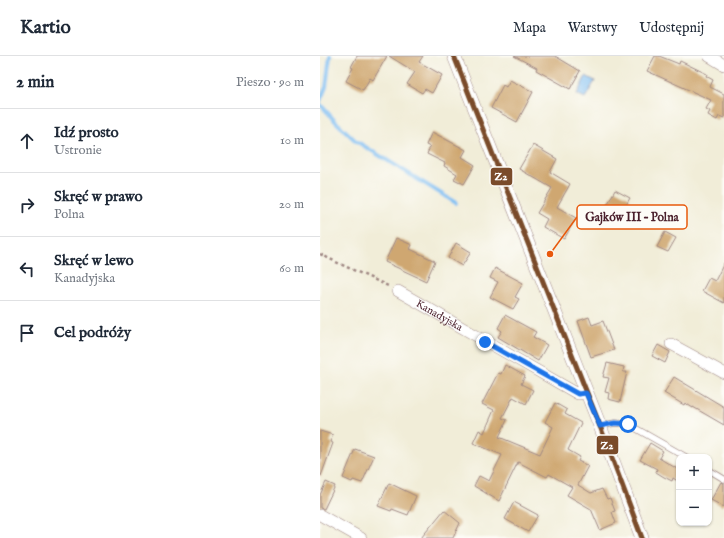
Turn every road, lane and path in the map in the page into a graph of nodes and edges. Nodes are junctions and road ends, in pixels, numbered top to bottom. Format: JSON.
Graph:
{"nodes":[{"id":1,"x":454,"y":56,"type":"edge"},
{"id":2,"x":709,"y":56,"type":"edge"},
{"id":3,"x":724,"y":65,"type":"edge"},
{"id":4,"x":320,"y":254,"type":"edge"},
{"id":5,"x":398,"y":291,"type":"joint"},
{"id":6,"x":671,"y":344,"type":"dead end"},
{"id":7,"x":724,"y":372,"type":"edge"},
{"id":8,"x":586,"y":393,"type":"junction"},
{"id":9,"x":600,"y":426,"type":"junction"},
{"id":10,"x":681,"y":454,"type":"edge"},
{"id":11,"x":712,"y":472,"type":"edge"},
{"id":12,"x":724,"y":479,"type":"edge"},
{"id":13,"x":320,"y":515,"type":"edge"},
{"id":14,"x":361,"y":538,"type":"edge"},
{"id":15,"x":642,"y":538,"type":"edge"}],
"edges":[{"from":1,"to":8,"type":"street"},
{"from":2,"to":3,"type":"street"},
{"from":4,"to":5,"type":"path"},
{"from":5,"to":8,"type":"street","name":"Kanadyjska"},
{"from":6,"to":7,"type":"street"},
{"from":8,"to":9,"type":"street"},
{"from":9,"to":10,"type":"lane"},
{"from":9,"to":15,"type":"street"},
{"from":11,"to":12,"type":"lane"},
{"from":13,"to":14,"type":"street"}]}
